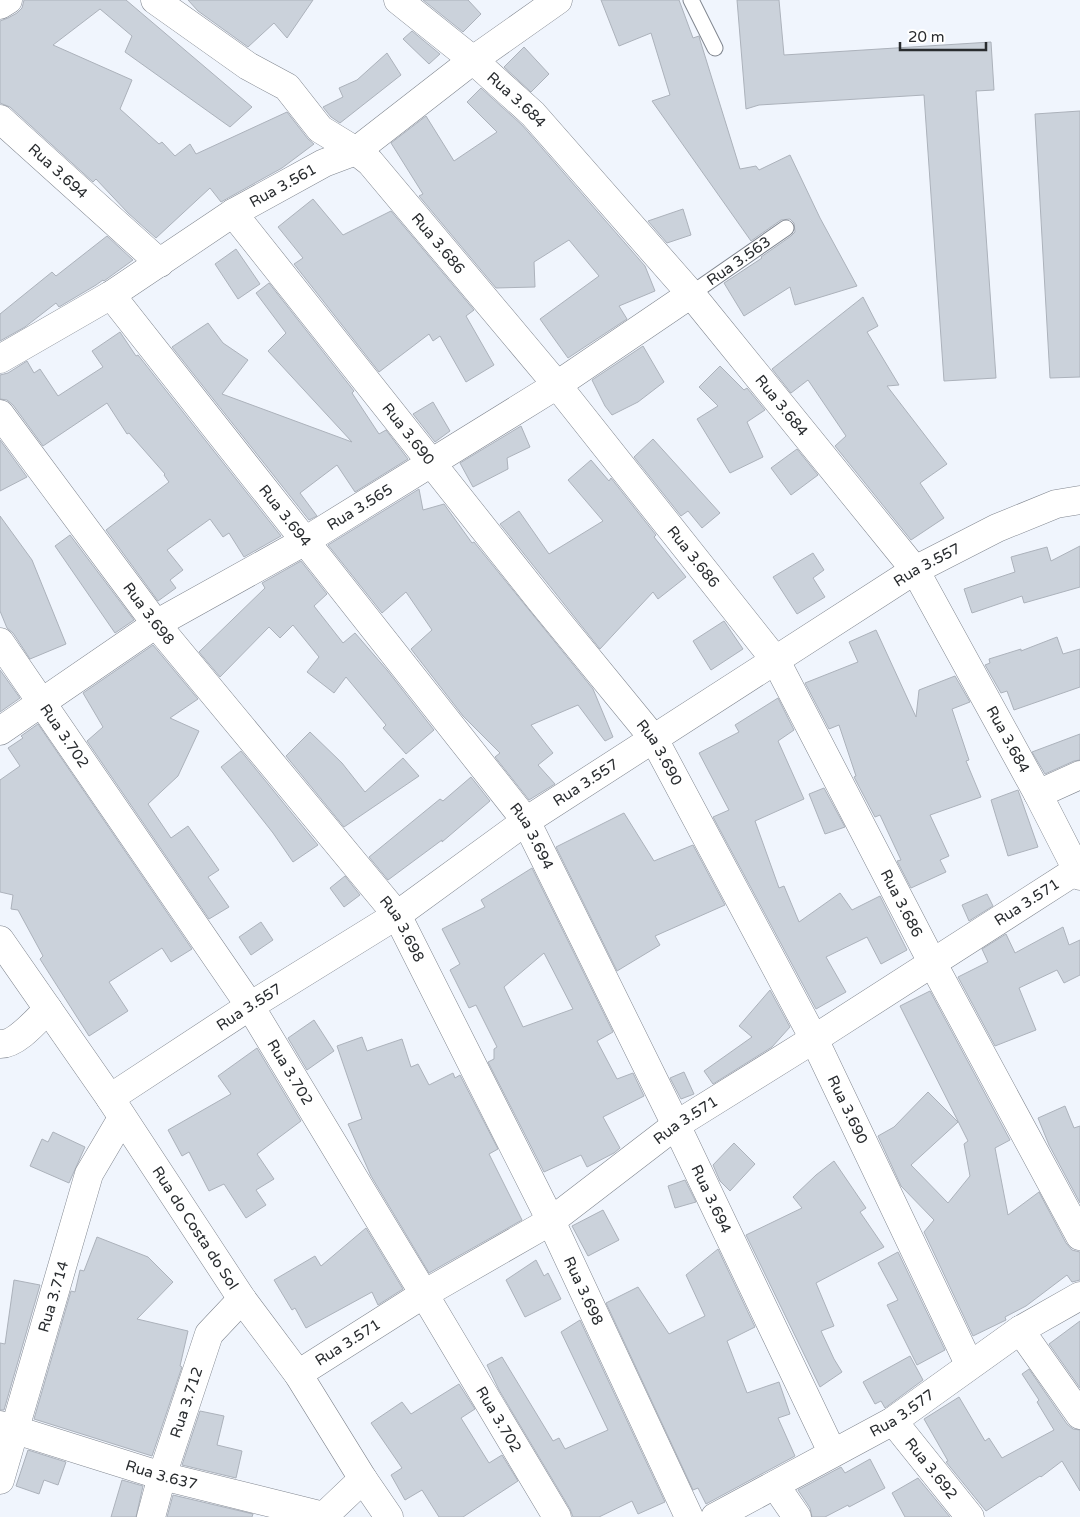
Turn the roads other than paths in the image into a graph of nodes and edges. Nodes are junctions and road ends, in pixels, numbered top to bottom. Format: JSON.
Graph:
{"nodes":[{"id":1,"x":8,"y":0,"type":"edge"},
{"id":2,"x":155,"y":0,"type":"edge"},
{"id":3,"x":398,"y":0,"type":"edge"},
{"id":4,"x":558,"y":0,"type":"edge"},
{"id":5,"x":691,"y":0,"type":"edge"},
{"id":6,"x":0,"y":6,"type":"edge"},
{"id":7,"x":715,"y":48,"type":"dead end"},
{"id":8,"x":474,"y":60,"type":"junction"},
{"id":9,"x":0,"y":119,"type":"edge"},
{"id":10,"x":356,"y":151,"type":"junction"},
{"id":11,"x":233,"y":213,"type":"junction"},
{"id":12,"x":786,"y":228,"type":"dead end"},
{"id":13,"x":160,"y":263,"type":"junction"},
{"id":14,"x":691,"y":294,"type":"junction"},
{"id":15,"x":111,"y":295,"type":"junction"},
{"id":16,"x":0,"y":359,"type":"edge"},
{"id":17,"x":557,"y":385,"type":"junction"},
{"id":18,"x":0,"y":414,"type":"edge"},
{"id":19,"x":430,"y":462,"type":"junction"},
{"id":20,"x":1080,"y":500,"type":"edge"},
{"id":21,"x":304,"y":541,"type":"junction"},
{"id":22,"x":914,"y":570,"type":"junction"},
{"id":23,"x":156,"y":624,"type":"junction"},
{"id":24,"x":0,"y":642,"type":"edge"},
{"id":25,"x":776,"y":661,"type":"junction"},
{"id":26,"x":41,"y":702,"type":"junction"},
{"id":27,"x":0,"y":731,"type":"edge"},
{"id":28,"x":654,"y":739,"type":"junction"},
{"id":29,"x":1080,"y":775,"type":"edge"},
{"id":30,"x":1038,"y":794,"type":"junction"},
{"id":31,"x":526,"y":821,"type":"junction"},
{"id":32,"x":1078,"y":873,"type":"edge"},
{"id":33,"x":397,"y":915,"type":"junction"},
{"id":34,"x":0,"y":940,"type":"edge"},
{"id":35,"x":933,"y":964,"type":"junction"},
{"id":36,"x":250,"y":1006,"type":"junction"},
{"id":37,"x":48,"y":1009,"type":"junction"},
{"id":38,"x":814,"y":1039,"type":"junction"},
{"id":39,"x":0,"y":1044,"type":"edge"},
{"id":40,"x":116,"y":1108,"type":"junction"},
{"id":41,"x":676,"y":1125,"type":"junction"},
{"id":42,"x":551,"y":1221,"type":"junction"},
{"id":43,"x":1080,"y":1236,"type":"edge"},
{"id":44,"x":424,"y":1294,"type":"junction"},
{"id":45,"x":1080,"y":1296,"type":"edge"},
{"id":46,"x":242,"y":1299,"type":"junction"},
{"id":47,"x":1020,"y":1330,"type":"junction"},
{"id":48,"x":969,"y":1364,"type":"junction"},
{"id":49,"x":298,"y":1374,"type":"junction"},
{"id":50,"x":1080,"y":1415,"type":"edge"},
{"id":51,"x":893,"y":1421,"type":"junction"},
{"id":52,"x":7,"y":1428,"type":"edge"},
{"id":53,"x":832,"y":1452,"type":"junction"},
{"id":54,"x":162,"y":1476,"type":"junction"},
{"id":55,"x":363,"y":1479,"type":"junction"},
{"id":56,"x":0,"y":1480,"type":"edge"},
{"id":57,"x":775,"y":1485,"type":"junction"},
{"id":58,"x":151,"y":1517,"type":"edge"},
{"id":59,"x":324,"y":1517,"type":"edge"},
{"id":60,"x":389,"y":1517,"type":"edge"},
{"id":61,"x":556,"y":1517,"type":"edge"},
{"id":62,"x":689,"y":1517,"type":"edge"},
{"id":63,"x":715,"y":1517,"type":"edge"},
{"id":64,"x":797,"y":1517,"type":"edge"},
{"id":65,"x":970,"y":1517,"type":"edge"}],
"edges":[{"from":1,"to":6,"type":"street"},
{"from":2,"to":10,"type":"street","name":"Rua 3.686"},
{"from":3,"to":8,"type":"street","name":"Rua 3.684"},
{"from":4,"to":8,"type":"street","name":"Rua 3.561"},
{"from":5,"to":7,"type":"lane"},
{"from":8,"to":10,"type":"street","name":"Rua 3.561"},
{"from":8,"to":14,"type":"street","name":"Rua 3.684"},
{"from":9,"to":13,"type":"street","name":"Rua 3.694"},
{"from":10,"to":11,"type":"street","name":"Rua 3.561"},
{"from":10,"to":17,"type":"street","name":"Rua 3.686"},
{"from":11,"to":13,"type":"street","name":"Rua 3.561"},
{"from":11,"to":19,"type":"street","name":"Rua 3.690"},
{"from":12,"to":14,"type":"lane","name":"Rua 3.563"},
{"from":13,"to":15,"type":"street","name":"Rua 3.561"},
{"from":14,"to":17,"type":"street","name":"Rua 3.565"},
{"from":14,"to":22,"type":"street","name":"Rua 3.684"},
{"from":15,"to":16,"type":"street","name":"Rua 3.561"},
{"from":15,"to":21,"type":"street","name":"Rua 3.694"},
{"from":17,"to":19,"type":"street","name":"Rua 3.565"},
{"from":17,"to":25,"type":"street","name":"Rua 3.686"},
{"from":18,"to":23,"type":"street","name":"Rua 3.698"},
{"from":19,"to":21,"type":"street","name":"Rua 3.565"},
{"from":19,"to":28,"type":"street","name":"Rua 3.690"},
{"from":20,"to":22,"type":"street","name":"Rua 3.557"},
{"from":21,"to":23,"type":"street","name":"Rua 3.565"},
{"from":21,"to":31,"type":"street","name":"Rua 3.694"},
{"from":22,"to":25,"type":"street","name":"Rua 3.557"},
{"from":22,"to":30,"type":"street","name":"Rua 3.684"},
{"from":23,"to":26,"type":"street","name":"Rua 3.565"},
{"from":23,"to":33,"type":"street","name":"Rua 3.698"},
{"from":24,"to":26,"type":"street","name":"Rua 3.702"},
{"from":25,"to":28,"type":"street","name":"Rua 3.557"},
{"from":25,"to":35,"type":"street","name":"Rua 3.686"},
{"from":26,"to":27,"type":"street","name":"Rua 3.565"},
{"from":26,"to":36,"type":"street","name":"Rua 3.702"},
{"from":28,"to":31,"type":"street","name":"Rua 3.557"},
{"from":28,"to":38,"type":"street","name":"Rua 3.690"},
{"from":29,"to":30,"type":"street"},
{"from":30,"to":32,"type":"street","name":"Rua 3.684"},
{"from":31,"to":33,"type":"street","name":"Rua 3.557"},
{"from":31,"to":41,"type":"street","name":"Rua 3.694"},
{"from":32,"to":35,"type":"street","name":"Rua 3.571"},
{"from":33,"to":36,"type":"street","name":"Rua 3.557"},
{"from":33,"to":42,"type":"street","name":"Rua 3.698"},
{"from":34,"to":37,"type":"street","name":"Rua do Costa do Sol"},
{"from":35,"to":38,"type":"street","name":"Rua 3.571"},
{"from":35,"to":43,"type":"street","name":"Rua 3.686"},
{"from":36,"to":40,"type":"street","name":"Rua 3.557"},
{"from":36,"to":44,"type":"street","name":"Rua 3.702"},
{"from":37,"to":39,"type":"street"},
{"from":37,"to":40,"type":"street","name":"Rua do Costa do Sol"},
{"from":38,"to":41,"type":"street","name":"Rua 3.571"},
{"from":38,"to":48,"type":"street","name":"Rua 3.690"},
{"from":40,"to":46,"type":"street","name":"Rua do Costa do Sol"},
{"from":40,"to":52,"type":"street","name":"Rua 3.714"},
{"from":41,"to":42,"type":"street","name":"Rua 3.571"},
{"from":41,"to":53,"type":"street","name":"Rua 3.694"},
{"from":42,"to":44,"type":"street","name":"Rua 3.571"},
{"from":42,"to":62,"type":"street","name":"Rua 3.698"},
{"from":44,"to":49,"type":"street","name":"Rua 3.571"},
{"from":44,"to":61,"type":"street","name":"Rua 3.702"},
{"from":45,"to":47,"type":"street","name":"Rua 3.577"},
{"from":46,"to":49,"type":"street","name":"Rua do Costa do Sol"},
{"from":46,"to":54,"type":"street","name":"Rua 3.712"},
{"from":47,"to":48,"type":"street","name":"Rua 3.577"},
{"from":47,"to":50,"type":"street"},
{"from":48,"to":51,"type":"street","name":"Rua 3.577"},
{"from":49,"to":55,"type":"street","name":"Rua do Costa do Sol"},
{"from":51,"to":53,"type":"street","name":"Rua 3.577"},
{"from":51,"to":65,"type":"street","name":"Rua 3.692"},
{"from":52,"to":54,"type":"street","name":"Rua 3.637"},
{"from":52,"to":56,"type":"street","name":"Rua 3.714"},
{"from":53,"to":57,"type":"street","name":"Rua 3.577"},
{"from":54,"to":58,"type":"street","name":"Rua 3.712"},
{"from":54,"to":59,"type":"street","name":"Rua 3.637"},
{"from":55,"to":59,"type":"street"},
{"from":55,"to":60,"type":"street","name":"Rua do Costa do Sol"},
{"from":57,"to":63,"type":"street","name":"Rua 3.577"},
{"from":57,"to":64,"type":"street"}]}
